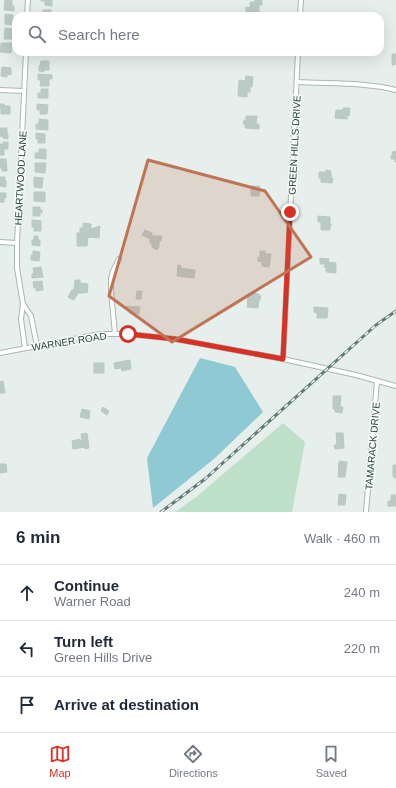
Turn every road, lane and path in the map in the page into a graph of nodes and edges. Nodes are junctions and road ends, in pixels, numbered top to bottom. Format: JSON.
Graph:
{"nodes":[{"id":1,"x":28,"y":0,"type":"edge"},
{"id":2,"x":301,"y":0,"type":"edge"},
{"id":3,"x":27,"y":12,"type":"edge"},
{"id":4,"x":300,"y":12,"type":"edge"},
{"id":5,"x":26,"y":56,"type":"edge"},
{"id":6,"x":298,"y":56,"type":"edge"},
{"id":7,"x":297,"y":82,"type":"junction"},
{"id":8,"x":0,"y":90,"type":"edge"},
{"id":9,"x":396,"y":90,"type":"edge"},
{"id":10,"x":24,"y":91,"type":"junction"},
{"id":11,"x":0,"y":242,"type":"edge"},
{"id":12,"x":17,"y":243,"type":"junction"},
{"id":13,"x":119,"y":260,"type":"dead end"},
{"id":14,"x":23,"y":304,"type":"junction"},
{"id":15,"x":115,"y":334,"type":"junction"},
{"id":16,"x":37,"y":346,"type":"junction"},
{"id":17,"x":25,"y":348,"type":"junction"},
{"id":18,"x":0,"y":353,"type":"edge"},
{"id":19,"x":283,"y":359,"type":"junction"},
{"id":20,"x":377,"y":381,"type":"junction"},
{"id":21,"x":396,"y":386,"type":"edge"},
{"id":22,"x":366,"y":512,"type":"edge"}],
"edges":[{"from":1,"to":3,"type":"street"},
{"from":2,"to":4,"type":"street"},
{"from":5,"to":10,"type":"street","name":"HEARTWOOD LANE"},
{"from":6,"to":7,"type":"street","name":"GREEN HILLS DRIVE"},
{"from":7,"to":9,"type":"street"},
{"from":7,"to":19,"type":"street","name":"GREEN HILLS DRIVE"},
{"from":8,"to":10,"type":"street"},
{"from":10,"to":12,"type":"street","name":"HEARTWOOD LANE"},
{"from":11,"to":12,"type":"street"},
{"from":12,"to":14,"type":"street","name":"HEARTWOOD LANE"},
{"from":13,"to":15,"type":"street"},
{"from":14,"to":16,"type":"street","name":"HEARTWOOD LANE"},
{"from":14,"to":17,"type":"street","name":"HEARTWOOD LANE"},
{"from":15,"to":16,"type":"street","name":"WARNER ROAD"},
{"from":15,"to":19,"type":"street","name":"WARNER ROAD"},
{"from":16,"to":17,"type":"street","name":"WARNER ROAD"},
{"from":17,"to":18,"type":"street","name":"WARNER ROAD"},
{"from":19,"to":20,"type":"street","name":"WARNER ROAD"},
{"from":20,"to":21,"type":"street","name":"WARNER ROAD"},
{"from":20,"to":22,"type":"street","name":"TAMARACK DRIVE"}]}
